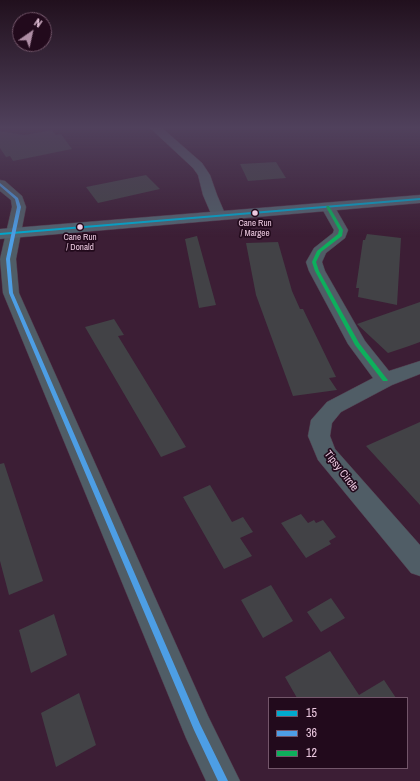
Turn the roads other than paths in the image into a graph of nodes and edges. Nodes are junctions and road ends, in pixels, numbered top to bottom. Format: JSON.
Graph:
{"nodes":[{"id":1,"x":195,"y":163,"type":"edge"},
{"id":2,"x":0,"y":184,"type":"edge"},
{"id":3,"x":420,"y":199,"type":"edge"},
{"id":4,"x":328,"y":207,"type":"junction"},
{"id":5,"x":219,"y":216,"type":"junction"},
{"id":6,"x":7,"y":234,"type":"edge"},
{"id":7,"x":420,"y":367,"type":"edge"},
{"id":8,"x":385,"y":380,"type":"junction"},
{"id":9,"x":420,"y":564,"type":"edge"},
{"id":10,"x":223,"y":781,"type":"edge"}],
"edges":[{"from":1,"to":5,"type":"street"},
{"from":2,"to":6,"type":"street"},
{"from":3,"to":4,"type":"highway"},
{"from":4,"to":5,"type":"highway"},
{"from":4,"to":8,"type":"street"},
{"from":5,"to":6,"type":"highway"},
{"from":6,"to":10,"type":"street"},
{"from":7,"to":8,"type":"street","name":"Tipsy Circle"},
{"from":8,"to":9,"type":"street","name":"Tipsy Circle"}]}
